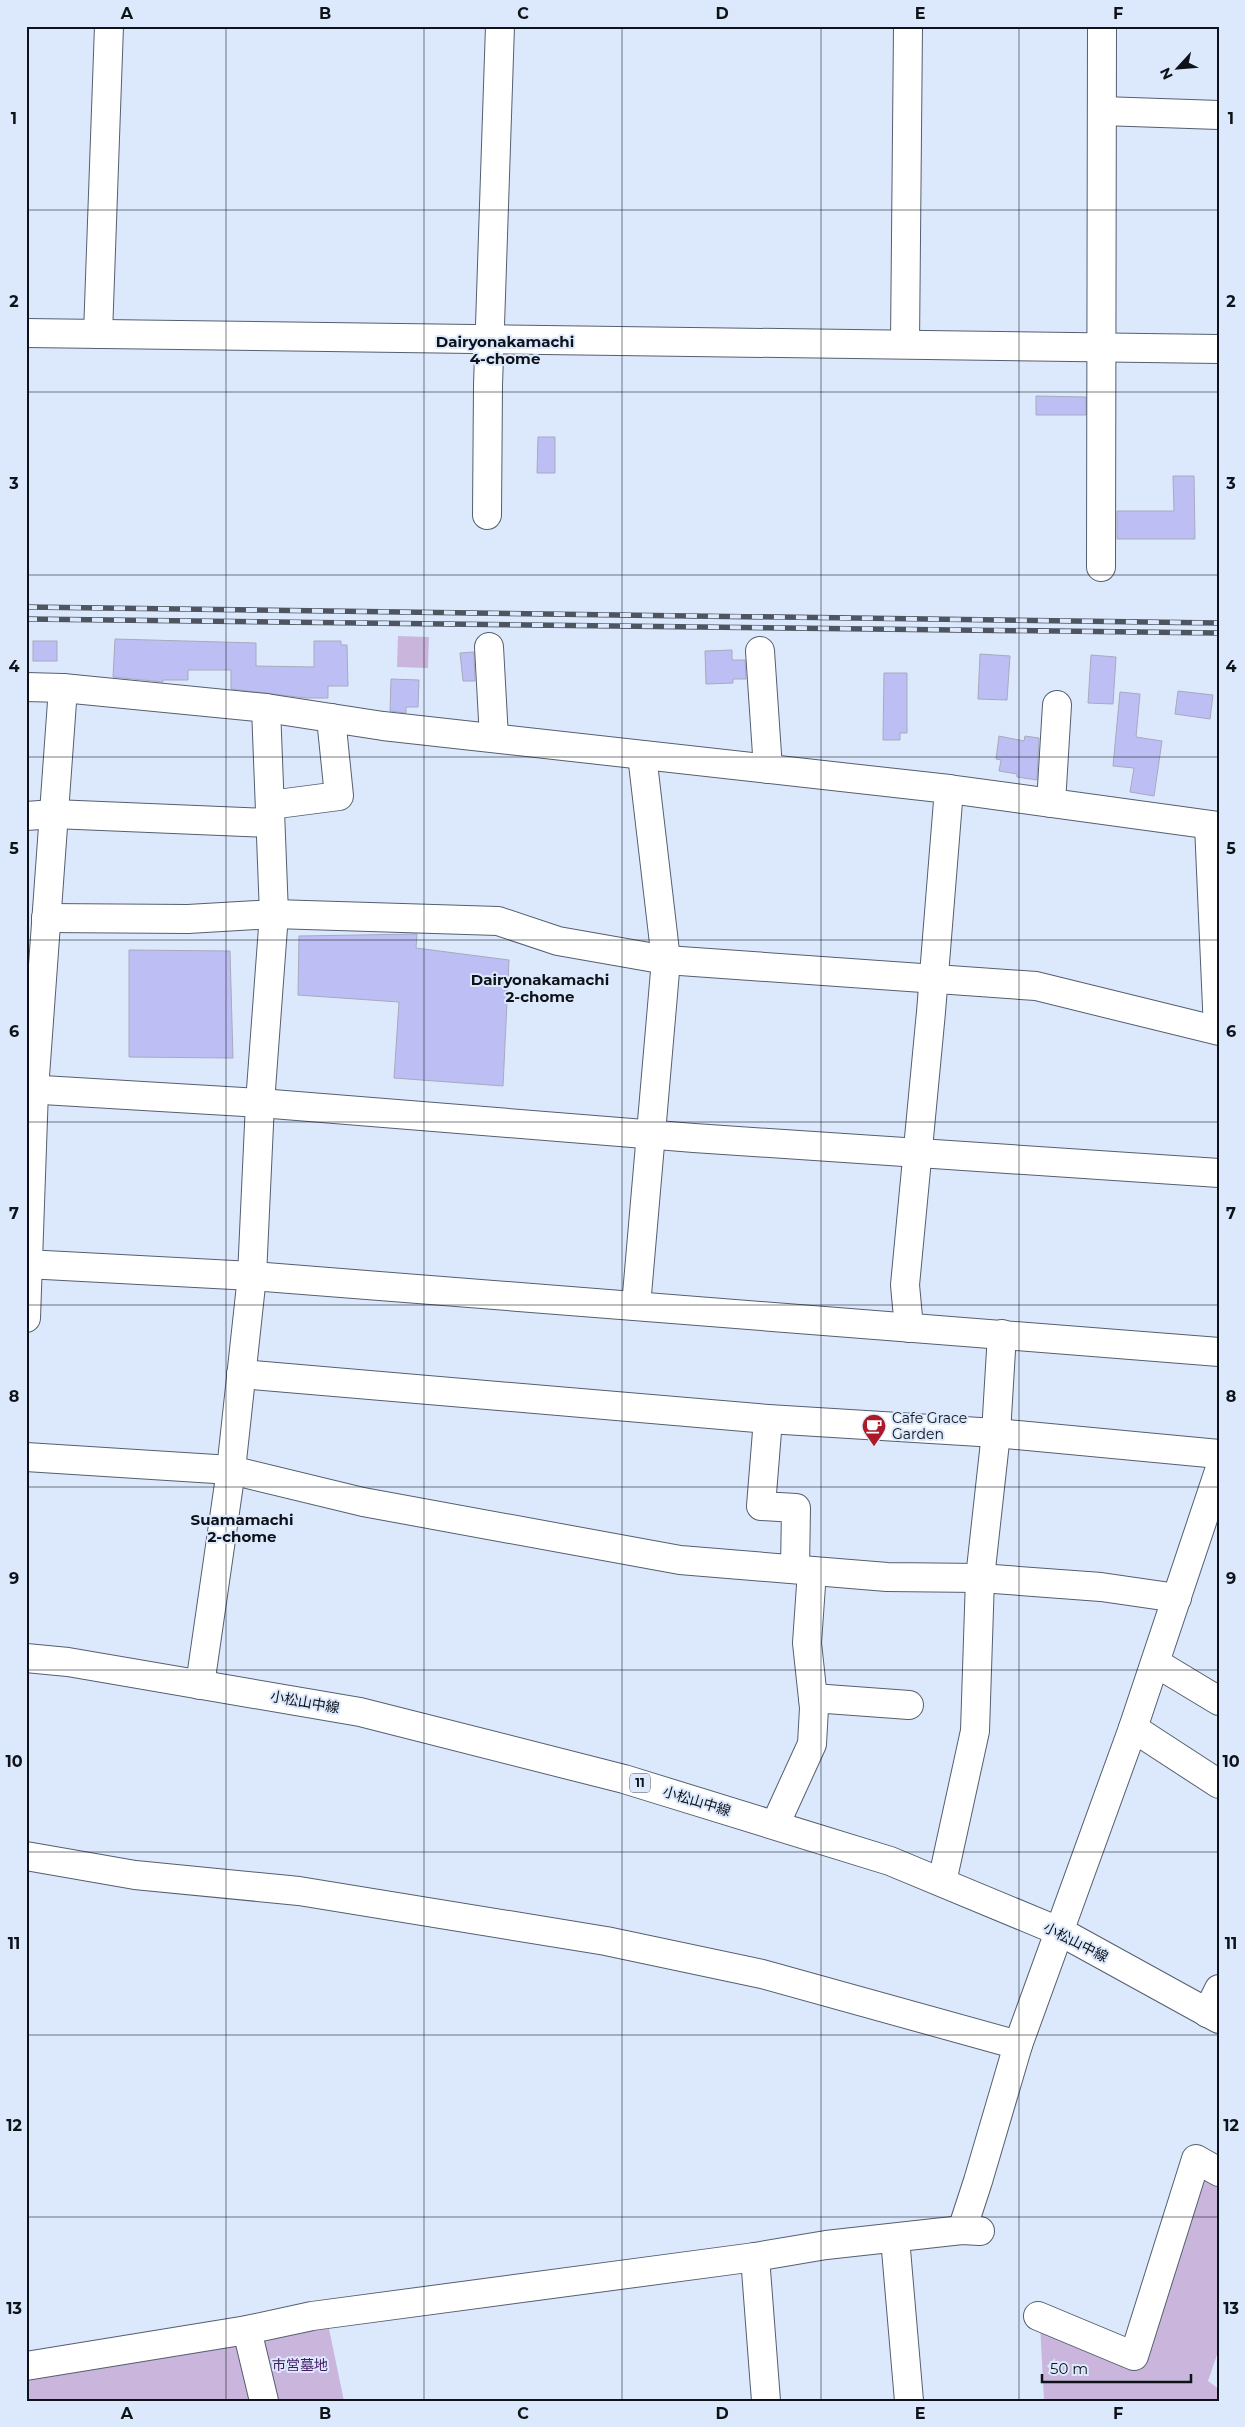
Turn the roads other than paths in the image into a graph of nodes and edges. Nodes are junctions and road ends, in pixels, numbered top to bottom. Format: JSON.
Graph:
{"nodes":[{"id":1,"x":109,"y":26,"type":"edge"},
{"id":2,"x":500,"y":26,"type":"edge"},
{"id":3,"x":908,"y":26,"type":"edge"},
{"id":4,"x":1102,"y":26,"type":"edge"},
{"id":5,"x":1102,"y":111,"type":"junction"},
{"id":6,"x":1219,"y":115,"type":"edge"},
{"id":7,"x":26,"y":333,"type":"edge"},
{"id":8,"x":98,"y":334,"type":"junction"},
{"id":9,"x":490,"y":338,"type":"junction"},
{"id":10,"x":905,"y":344,"type":"junction"},
{"id":11,"x":1102,"y":347,"type":"junction"},
{"id":12,"x":1219,"y":349,"type":"edge"},
{"id":13,"x":487,"y":514,"type":"dead end"},
{"id":14,"x":1101,"y":567,"type":"dead end"},
{"id":15,"x":489,"y":647,"type":"dead end"},
{"id":16,"x":760,"y":651,"type":"dead end"},
{"id":17,"x":26,"y":687,"type":"edge"},
{"id":18,"x":63,"y":688,"type":"junction"},
{"id":19,"x":1057,"y":705,"type":"dead end"},
{"id":20,"x":266,"y":708,"type":"junction"},
{"id":21,"x":331,"y":718,"type":"junction"},
{"id":22,"x":494,"y":738,"type":"junction"},
{"id":23,"x":642,"y":755,"type":"junction"},
{"id":24,"x":768,"y":769,"type":"junction"},
{"id":25,"x":948,"y":788,"type":"junction"},
{"id":26,"x":1051,"y":803,"type":"junction"},
{"id":27,"x":54,"y":814,"type":"junction"},
{"id":28,"x":270,"y":814,"type":"junction"},
{"id":29,"x":26,"y":816,"type":"edge"},
{"id":30,"x":1214,"y":826,"type":"edge"},
{"id":31,"x":274,"y":914,"type":"junction"},
{"id":32,"x":46,"y":918,"type":"junction"},
{"id":33,"x":35,"y":956,"type":"edge"},
{"id":34,"x":666,"y":960,"type":"junction"},
{"id":35,"x":934,"y":979,"type":"junction"},
{"id":36,"x":1218,"y":1030,"type":"edge"},
{"id":37,"x":30,"y":1089,"type":"edge"},
{"id":38,"x":260,"y":1103,"type":"junction"},
{"id":39,"x":652,"y":1135,"type":"junction"},
{"id":40,"x":917,"y":1153,"type":"junction"},
{"id":41,"x":1219,"y":1173,"type":"edge"},
{"id":42,"x":28,"y":1264,"type":"edge"},
{"id":43,"x":252,"y":1276,"type":"junction"},
{"id":44,"x":636,"y":1306,"type":"junction"},
{"id":45,"x":26,"y":1318,"type":"edge"},
{"id":46,"x":909,"y":1328,"type":"junction"},
{"id":47,"x":1002,"y":1334,"type":"junction"},
{"id":48,"x":1219,"y":1352,"type":"edge"},
{"id":49,"x":242,"y":1374,"type":"junction"},
{"id":50,"x":768,"y":1419,"type":"junction"},
{"id":51,"x":996,"y":1433,"type":"junction"},
{"id":52,"x":1219,"y":1454,"type":"edge"},
{"id":53,"x":26,"y":1457,"type":"edge"},
{"id":54,"x":232,"y":1470,"type":"junction"},
{"id":55,"x":1219,"y":1471,"type":"edge"},
{"id":56,"x":1209,"y":1531,"type":"edge"},
{"id":57,"x":803,"y":1570,"type":"junction"},
{"id":58,"x":980,"y":1578,"type":"junction"},
{"id":59,"x":1178,"y":1598,"type":"junction"},
{"id":60,"x":26,"y":1658,"type":"edge"},
{"id":61,"x":1156,"y":1663,"type":"junction"},
{"id":62,"x":200,"y":1685,"type":"junction"},
{"id":63,"x":813,"y":1698,"type":"junction"},
{"id":64,"x":1219,"y":1701,"type":"edge"},
{"id":65,"x":909,"y":1705,"type":"dead end"},
{"id":66,"x":1133,"y":1728,"type":"junction"},
{"id":67,"x":1219,"y":1784,"type":"edge"},
{"id":68,"x":775,"y":1825,"type":"junction"},
{"id":69,"x":26,"y":1856,"type":"edge"},
{"id":70,"x":942,"y":1882,"type":"junction"},
{"id":71,"x":1061,"y":1932,"type":"junction"},
{"id":72,"x":1215,"y":2007,"type":"edge"},
{"id":73,"x":1018,"y":2045,"type":"junction"},
{"id":74,"x":1219,"y":2172,"type":"edge"},
{"id":75,"x":895,"y":2238,"type":"junction"},
{"id":76,"x":755,"y":2257,"type":"junction"},
{"id":77,"x":1038,"y":2316,"type":"dead end"},
{"id":78,"x":247,"y":2330,"type":"junction"},
{"id":79,"x":26,"y":2366,"type":"edge"},
{"id":80,"x":264,"y":2401,"type":"edge"},
{"id":81,"x":766,"y":2401,"type":"edge"},
{"id":82,"x":909,"y":2401,"type":"edge"}],
"edges":[{"from":1,"to":8,"type":"street"},
{"from":2,"to":9,"type":"street"},
{"from":3,"to":10,"type":"street"},
{"from":4,"to":5,"type":"street"},
{"from":5,"to":6,"type":"street"},
{"from":5,"to":11,"type":"street"},
{"from":7,"to":8,"type":"street"},
{"from":8,"to":9,"type":"street"},
{"from":9,"to":10,"type":"street"},
{"from":9,"to":13,"type":"street"},
{"from":10,"to":11,"type":"street"},
{"from":11,"to":12,"type":"street"},
{"from":11,"to":14,"type":"street"},
{"from":15,"to":22,"type":"street"},
{"from":16,"to":24,"type":"street"},
{"from":17,"to":18,"type":"street"},
{"from":18,"to":20,"type":"street"},
{"from":18,"to":27,"type":"street"},
{"from":19,"to":26,"type":"street"},
{"from":20,"to":21,"type":"street"},
{"from":20,"to":28,"type":"street"},
{"from":21,"to":22,"type":"street"},
{"from":21,"to":28,"type":"street"},
{"from":22,"to":23,"type":"street"},
{"from":23,"to":24,"type":"street"},
{"from":23,"to":34,"type":"street"},
{"from":24,"to":25,"type":"street"},
{"from":25,"to":26,"type":"street"},
{"from":25,"to":35,"type":"street"},
{"from":26,"to":30,"type":"street"},
{"from":27,"to":28,"type":"street"},
{"from":27,"to":29,"type":"street"},
{"from":27,"to":32,"type":"street"},
{"from":28,"to":31,"type":"street"},
{"from":30,"to":36,"type":"street"},
{"from":31,"to":32,"type":"street"},
{"from":31,"to":34,"type":"street"},
{"from":31,"to":38,"type":"street"},
{"from":32,"to":33,"type":"street"},
{"from":33,"to":37,"type":"street"},
{"from":34,"to":35,"type":"street"},
{"from":34,"to":39,"type":"street"},
{"from":35,"to":36,"type":"street"},
{"from":35,"to":40,"type":"street"},
{"from":37,"to":38,"type":"street"},
{"from":37,"to":42,"type":"street"},
{"from":38,"to":39,"type":"street"},
{"from":38,"to":43,"type":"street"},
{"from":39,"to":40,"type":"street"},
{"from":39,"to":44,"type":"street"},
{"from":40,"to":41,"type":"street"},
{"from":40,"to":46,"type":"street"},
{"from":42,"to":43,"type":"street"},
{"from":42,"to":45,"type":"street"},
{"from":43,"to":44,"type":"street"},
{"from":43,"to":49,"type":"street"},
{"from":44,"to":46,"type":"street"},
{"from":46,"to":47,"type":"street"},
{"from":47,"to":48,"type":"street"},
{"from":47,"to":51,"type":"street"},
{"from":49,"to":50,"type":"street"},
{"from":49,"to":54,"type":"street"},
{"from":50,"to":51,"type":"street"},
{"from":50,"to":57,"type":"street"},
{"from":51,"to":52,"type":"street"},
{"from":51,"to":58,"type":"street"},
{"from":53,"to":54,"type":"street"},
{"from":54,"to":57,"type":"street"},
{"from":54,"to":62,"type":"street"},
{"from":55,"to":56,"type":"street"},
{"from":56,"to":59,"type":"street"},
{"from":57,"to":58,"type":"street"},
{"from":57,"to":63,"type":"street"},
{"from":58,"to":59,"type":"street"},
{"from":58,"to":70,"type":"street"},
{"from":59,"to":61,"type":"street"},
{"from":60,"to":62,"type":"street","name":"小松山中線","number":"11"},
{"from":61,"to":64,"type":"street"},
{"from":61,"to":66,"type":"street"},
{"from":62,"to":68,"type":"street","name":"小松山中線","number":"11"},
{"from":63,"to":65,"type":"street"},
{"from":63,"to":68,"type":"street"},
{"from":66,"to":67,"type":"street"},
{"from":66,"to":71,"type":"street"},
{"from":68,"to":70,"type":"street","name":"小松山中線","number":"11"},
{"from":69,"to":73,"type":"street"},
{"from":70,"to":71,"type":"street","name":"小松山中線","number":"11"},
{"from":71,"to":72,"type":"street","name":"小松山中線","number":"11"},
{"from":71,"to":73,"type":"street"},
{"from":73,"to":75,"type":"street"},
{"from":74,"to":77,"type":"street"},
{"from":75,"to":76,"type":"street"},
{"from":75,"to":82,"type":"street"},
{"from":76,"to":78,"type":"street"},
{"from":76,"to":81,"type":"street"},
{"from":78,"to":79,"type":"street"},
{"from":78,"to":80,"type":"street"}]}
